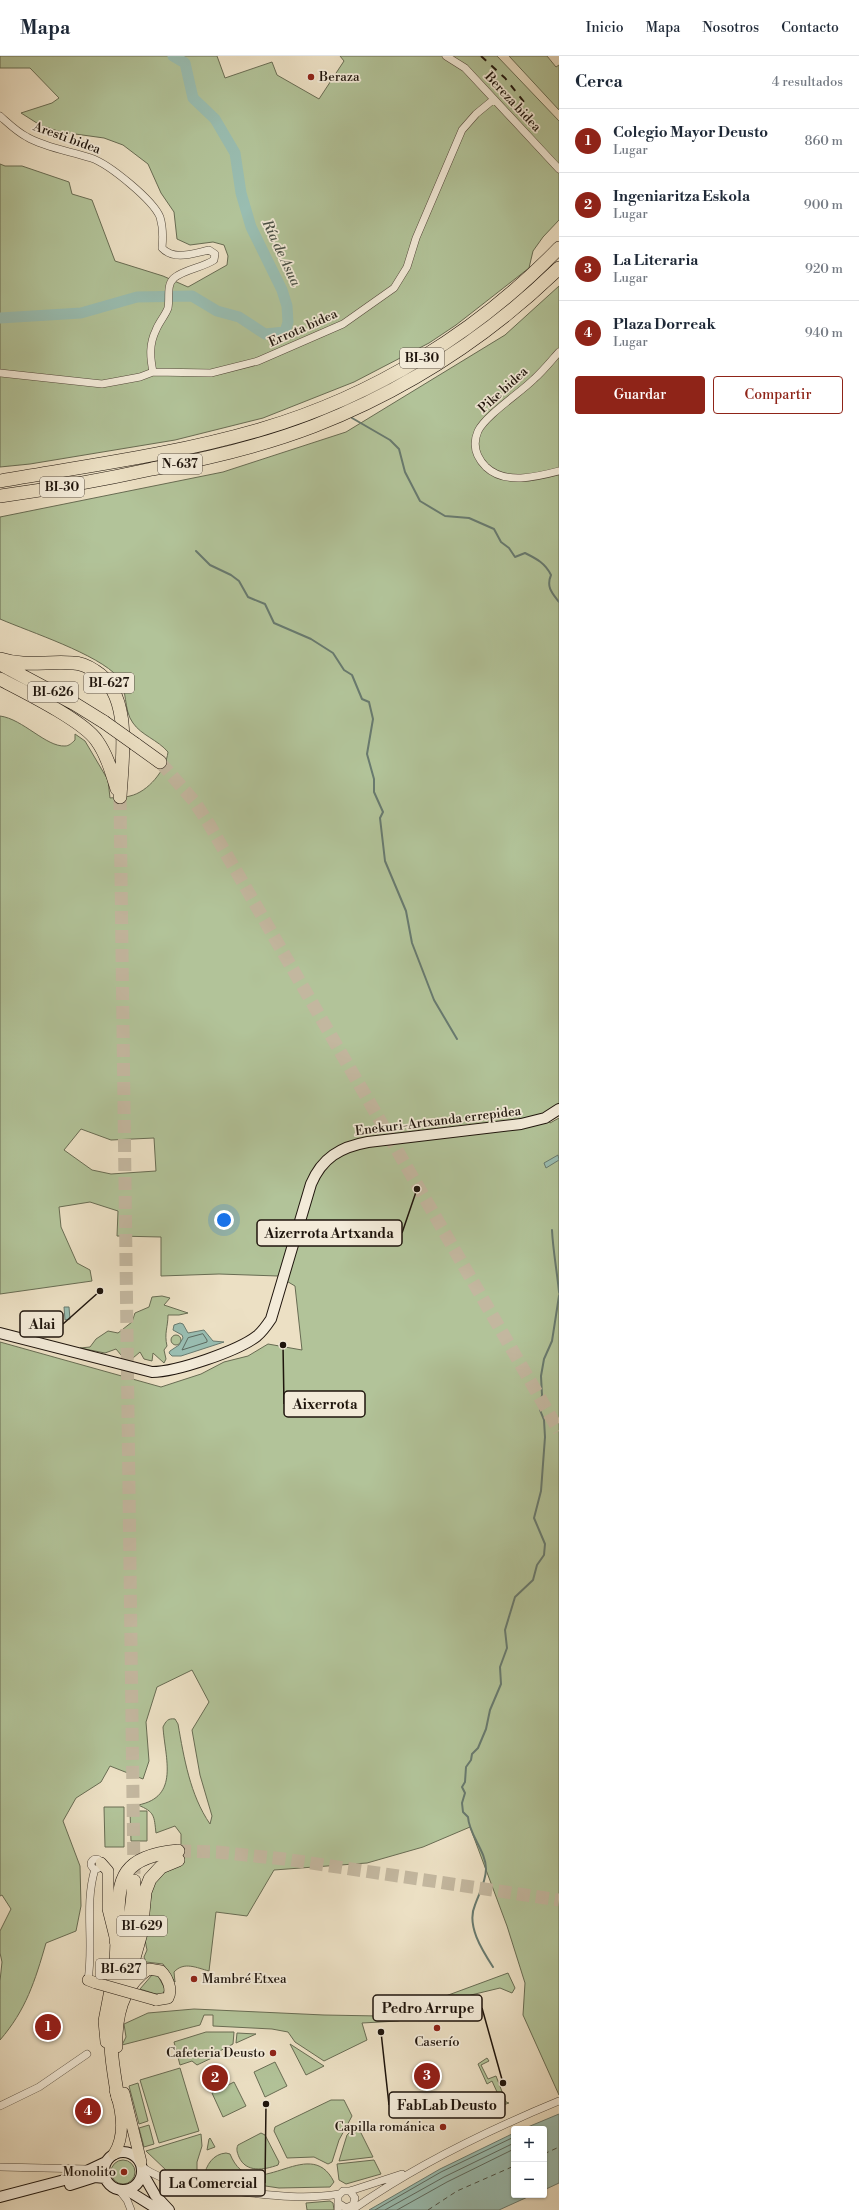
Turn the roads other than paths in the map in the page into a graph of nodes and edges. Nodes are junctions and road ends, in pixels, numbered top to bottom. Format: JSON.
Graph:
{"nodes":[{"id":1,"x":446,"y":56,"type":"edge"},
{"id":2,"x":493,"y":100,"type":"junction"},
{"id":3,"x":0,"y":116,"type":"edge"},
{"id":4,"x":559,"y":169,"type":"edge"},
{"id":5,"x":559,"y":248,"type":"edge"},
{"id":6,"x":559,"y":268,"type":"edge"},
{"id":7,"x":559,"y":352,"type":"edge"},
{"id":8,"x":153,"y":372,"type":"junction"},
{"id":9,"x":0,"y":374,"type":"edge"},
{"id":10,"x":266,"y":442,"type":"joint"},
{"id":11,"x":559,"y":471,"type":"edge"},
{"id":12,"x":0,"y":477,"type":"edge"},
{"id":13,"x":13,"y":479,"type":"junction"},
{"id":14,"x":0,"y":481,"type":"edge"},
{"id":15,"x":93,"y":481,"type":"joint"},
{"id":16,"x":31,"y":492,"type":"junction"},
{"id":17,"x":0,"y":496,"type":"edge"},
{"id":18,"x":0,"y":501,"type":"edge"},
{"id":19,"x":0,"y":658,"type":"edge"},
{"id":20,"x":0,"y":664,"type":"edge"},
{"id":21,"x":0,"y":679,"type":"edge"},
{"id":22,"x":160,"y":762,"type":"tunnel mouth"},
{"id":23,"x":559,"y":1109,"type":"edge"},
{"id":24,"x":0,"y":1333,"type":"edge"},
{"id":25,"x":98,"y":1866,"type":"joint"},
{"id":26,"x":134,"y":1881,"type":"tunnel mouth"},
{"id":27,"x":116,"y":1941,"type":"junction"},
{"id":28,"x":92,"y":1982,"type":"joint"},
{"id":29,"x":120,"y":2006,"type":"junction"},
{"id":30,"x":87,"y":2054,"type":"dead end"},
{"id":31,"x":115,"y":2062,"type":"junction"},
{"id":32,"x":118,"y":2098,"type":"junction"},
{"id":33,"x":559,"y":2101,"type":"edge"},
{"id":34,"x":0,"y":2106,"type":"edge"},
{"id":35,"x":110,"y":2158,"type":"junction"},
{"id":36,"x":0,"y":2167,"type":"edge"},
{"id":37,"x":142,"y":2168,"type":"junction"},
{"id":38,"x":94,"y":2169,"type":"junction"},
{"id":39,"x":411,"y":2171,"type":"junction"},
{"id":40,"x":105,"y":2178,"type":"junction"},
{"id":41,"x":124,"y":2191,"type":"junction"},
{"id":42,"x":350,"y":2191,"type":"junction"},
{"id":43,"x":339,"y":2194,"type":"junction"},
{"id":44,"x":0,"y":2197,"type":"edge"},
{"id":45,"x":0,"y":2203,"type":"edge"},
{"id":46,"x":338,"y":2207,"type":"edge"},
{"id":47,"x":349,"y":2209,"type":"edge"},
{"id":48,"x":131,"y":2210,"type":"edge"},
{"id":49,"x":159,"y":2210,"type":"edge"},
{"id":50,"x":169,"y":2210,"type":"edge"}],
"edges":[{"from":1,"to":2,"type":"street","name":"Bereza bidea"},
{"from":2,"to":4,"type":"street","name":"Bereza bidea"},
{"from":2,"to":8,"type":"street","name":"Errota bidea"},
{"from":3,"to":8,"type":"street","name":"Aresti bidea"},
{"from":5,"to":13,"type":"highway","number":"BI-30"},
{"from":6,"to":10,"type":"highway","number":"BI-30"},
{"from":7,"to":11,"type":"street","name":"Pike bidea"},
{"from":8,"to":9,"type":"street","name":"Errota bidea"},
{"from":10,"to":15,"type":"highway","number":"N-637"},
{"from":12,"to":13,"type":"highway"},
{"from":13,"to":14,"type":"highway","number":"BI-30"},
{"from":15,"to":16,"type":"highway","number":"BI-30"},
{"from":16,"to":17,"type":"highway","number":"BI-30"},
{"from":16,"to":18,"type":"highway"},
{"from":19,"to":21,"type":"highway","number":"BI-627"},
{"from":20,"to":22,"type":"highway","number":"BI-626","bridge":true},
{"from":23,"to":24,"type":"street","name":"Enekuri-Artxanda errepidea"},
{"from":25,"to":27,"type":"main road"},
{"from":25,"to":28,"type":"street"},
{"from":26,"to":31,"type":"highway","number":"BI-627"},
{"from":27,"to":29,"type":"highway","number":"BI-629"},
{"from":27,"to":32,"type":"main road","number":"BI-629"},
{"from":28,"to":29,"type":"main road","bridge":true},
{"from":29,"to":31,"type":"main road","number":"BI-629"},
{"from":30,"to":34,"type":"street"},
{"from":31,"to":32,"type":"highway","number":"BI-627"},
{"from":31,"to":37,"type":"main road","number":"BI-627"},
{"from":32,"to":35,"type":"main road","number":"BI-627"},
{"from":33,"to":39,"type":"street"},
{"from":35,"to":37,"type":"street"},
{"from":35,"to":38,"type":"street"},
{"from":35,"to":40,"type":"street"},
{"from":36,"to":38,"type":"street"},
{"from":37,"to":41,"type":"street"},
{"from":37,"to":43,"type":"street"},
{"from":37,"to":50,"type":"street"},
{"from":38,"to":44,"type":"street"},
{"from":39,"to":42,"type":"street"},
{"from":39,"to":47,"type":"street"},
{"from":40,"to":41,"type":"street"},
{"from":40,"to":45,"type":"street"},
{"from":41,"to":48,"type":"street"},
{"from":41,"to":49,"type":"street"},
{"from":42,"to":43,"type":"street"},
{"from":42,"to":47,"type":"street"},
{"from":43,"to":46,"type":"street"},
{"from":46,"to":47,"type":"street"}]}
